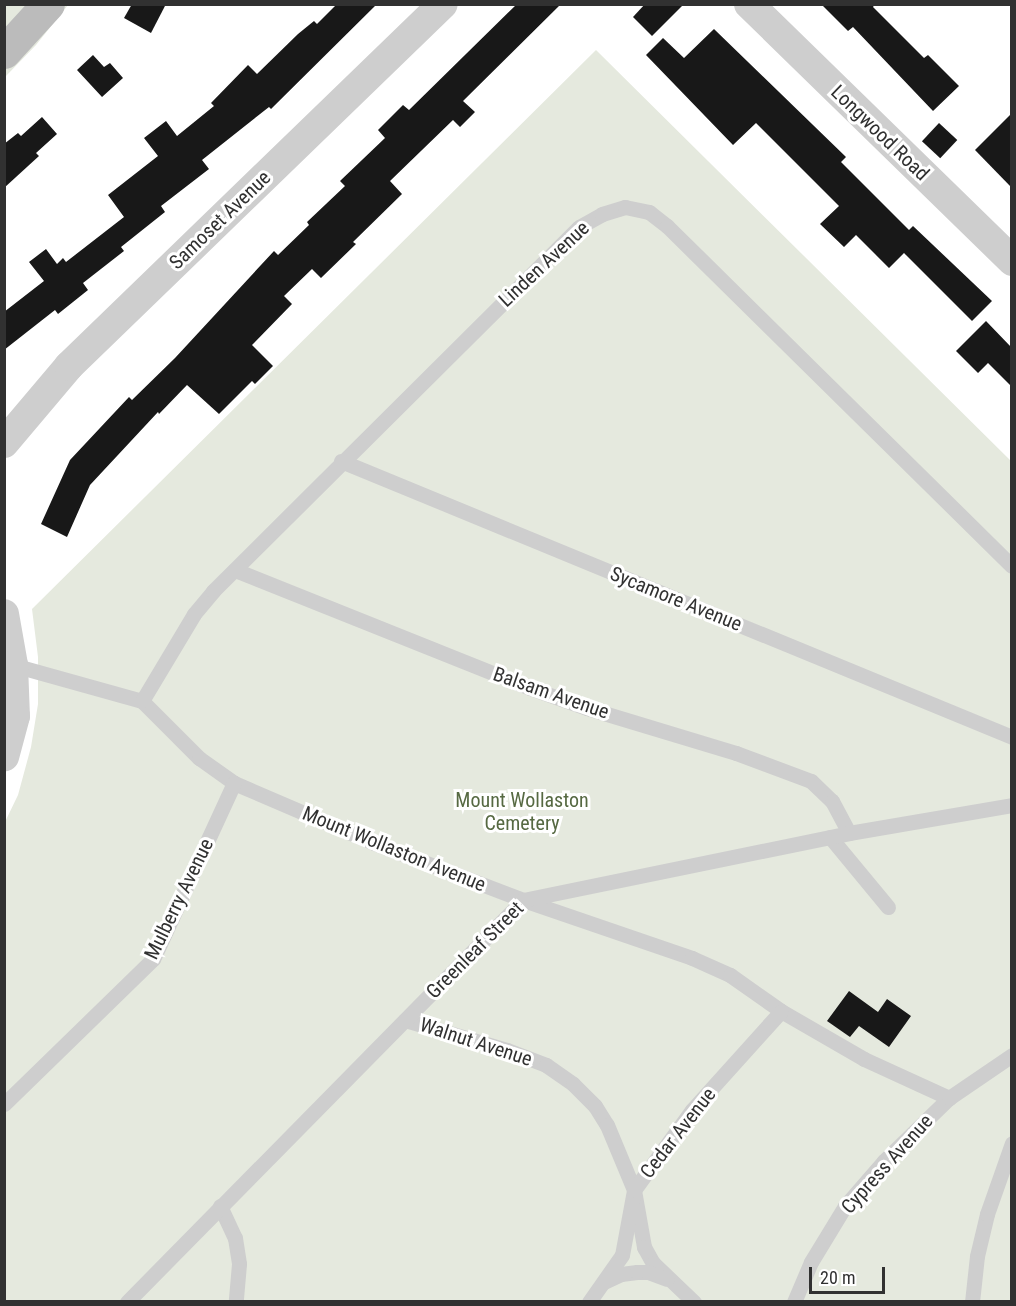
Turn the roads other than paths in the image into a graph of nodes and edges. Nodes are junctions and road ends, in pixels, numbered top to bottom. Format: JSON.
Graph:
{"nodes":[{"id":1,"x":48,"y":4,"type":"edge"},
{"id":2,"x":443,"y":4,"type":"edge"},
{"id":3,"x":749,"y":4,"type":"edge"},
{"id":4,"x":4,"y":52,"type":"edge"},
{"id":5,"x":1011,"y":261,"type":"edge"},
{"id":6,"x":4,"y":443,"type":"edge"},
{"id":7,"x":341,"y":461,"type":"junction"},
{"id":8,"x":1011,"y":566,"type":"edge"},
{"id":9,"x":235,"y":570,"type":"junction"},
{"id":10,"x":4,"y":614,"type":"edge"},
{"id":11,"x":13,"y":665,"type":"junction"},
{"id":12,"x":142,"y":701,"type":"junction"},
{"id":13,"x":1011,"y":737,"type":"edge"},
{"id":14,"x":4,"y":757,"type":"edge"},
{"id":15,"x":234,"y":783,"type":"junction"},
{"id":16,"x":1011,"y":805,"type":"edge"},
{"id":17,"x":849,"y":833,"type":"junction"},
{"id":18,"x":830,"y":837,"type":"junction"},
{"id":19,"x":523,"y":900,"type":"junction"},
{"id":20,"x":888,"y":907,"type":"dead end"},
{"id":21,"x":782,"y":1011,"type":"junction"},
{"id":22,"x":405,"y":1020,"type":"junction"},
{"id":23,"x":1011,"y":1054,"type":"edge"},
{"id":24,"x":949,"y":1098,"type":"junction"},
{"id":25,"x":4,"y":1104,"type":"edge"},
{"id":26,"x":1011,"y":1143,"type":"edge"},
{"id":27,"x":634,"y":1190,"type":"junction"},
{"id":28,"x":220,"y":1206,"type":"junction"},
{"id":29,"x":670,"y":1280,"type":"junction"},
{"id":30,"x":602,"y":1284,"type":"junction"},
{"id":31,"x":127,"y":1302,"type":"edge"},
{"id":32,"x":236,"y":1302,"type":"edge"},
{"id":33,"x":589,"y":1302,"type":"edge"},
{"id":34,"x":694,"y":1302,"type":"edge"},
{"id":35,"x":794,"y":1302,"type":"edge"},
{"id":36,"x":972,"y":1302,"type":"edge"}],
"edges":[{"from":1,"to":4,"type":"main road"},
{"from":2,"to":6,"type":"street","name":"Samoset Avenue"},
{"from":3,"to":5,"type":"street","name":"Longwood Road"},
{"from":7,"to":8,"type":"lane","name":"Linden Avenue"},
{"from":7,"to":9,"type":"lane","name":"Linden Avenue"},
{"from":7,"to":13,"type":"lane","name":"Sycamore Avenue"},
{"from":9,"to":12,"type":"lane","name":"Linden Avenue"},
{"from":9,"to":17,"type":"lane","name":"Balsam Avenue"},
{"from":10,"to":11,"type":"street"},
{"from":11,"to":12,"type":"lane","name":"Mount Wollaston Avenue"},
{"from":11,"to":14,"type":"street"},
{"from":12,"to":15,"type":"lane","name":"Mount Wollaston Avenue"},
{"from":15,"to":19,"type":"lane","name":"Mount Wollaston Avenue"},
{"from":15,"to":25,"type":"lane","name":"Mulberry Avenue"},
{"from":16,"to":17,"type":"lane","name":"Greenleaf Street"},
{"from":17,"to":18,"type":"lane","name":"Greenleaf Street"},
{"from":18,"to":19,"type":"lane","name":"Greenleaf Street"},
{"from":18,"to":20,"type":"lane"},
{"from":19,"to":21,"type":"lane","name":"Mount Wollaston Avenue"},
{"from":19,"to":22,"type":"lane","name":"Greenleaf Street"},
{"from":21,"to":24,"type":"lane","name":"Mount Wollaston Avenue"},
{"from":21,"to":27,"type":"lane","name":"Cedar Avenue"},
{"from":22,"to":27,"type":"lane","name":"Walnut Avenue"},
{"from":22,"to":28,"type":"lane","name":"Greenleaf Street"},
{"from":23,"to":24,"type":"lane","name":"Cypress Avenue"},
{"from":24,"to":35,"type":"lane","name":"Cypress Avenue"},
{"from":26,"to":36,"type":"lane"},
{"from":27,"to":29,"type":"lane","name":"Walnut Avenue"},
{"from":27,"to":30,"type":"lane","name":"Cedar Avenue"},
{"from":28,"to":31,"type":"lane","name":"Greenleaf Street"},
{"from":28,"to":32,"type":"lane"},
{"from":29,"to":30,"type":"lane"},
{"from":29,"to":34,"type":"lane","name":"Walnut Avenue"},
{"from":30,"to":33,"type":"lane","name":"Cedar Avenue"}]}
